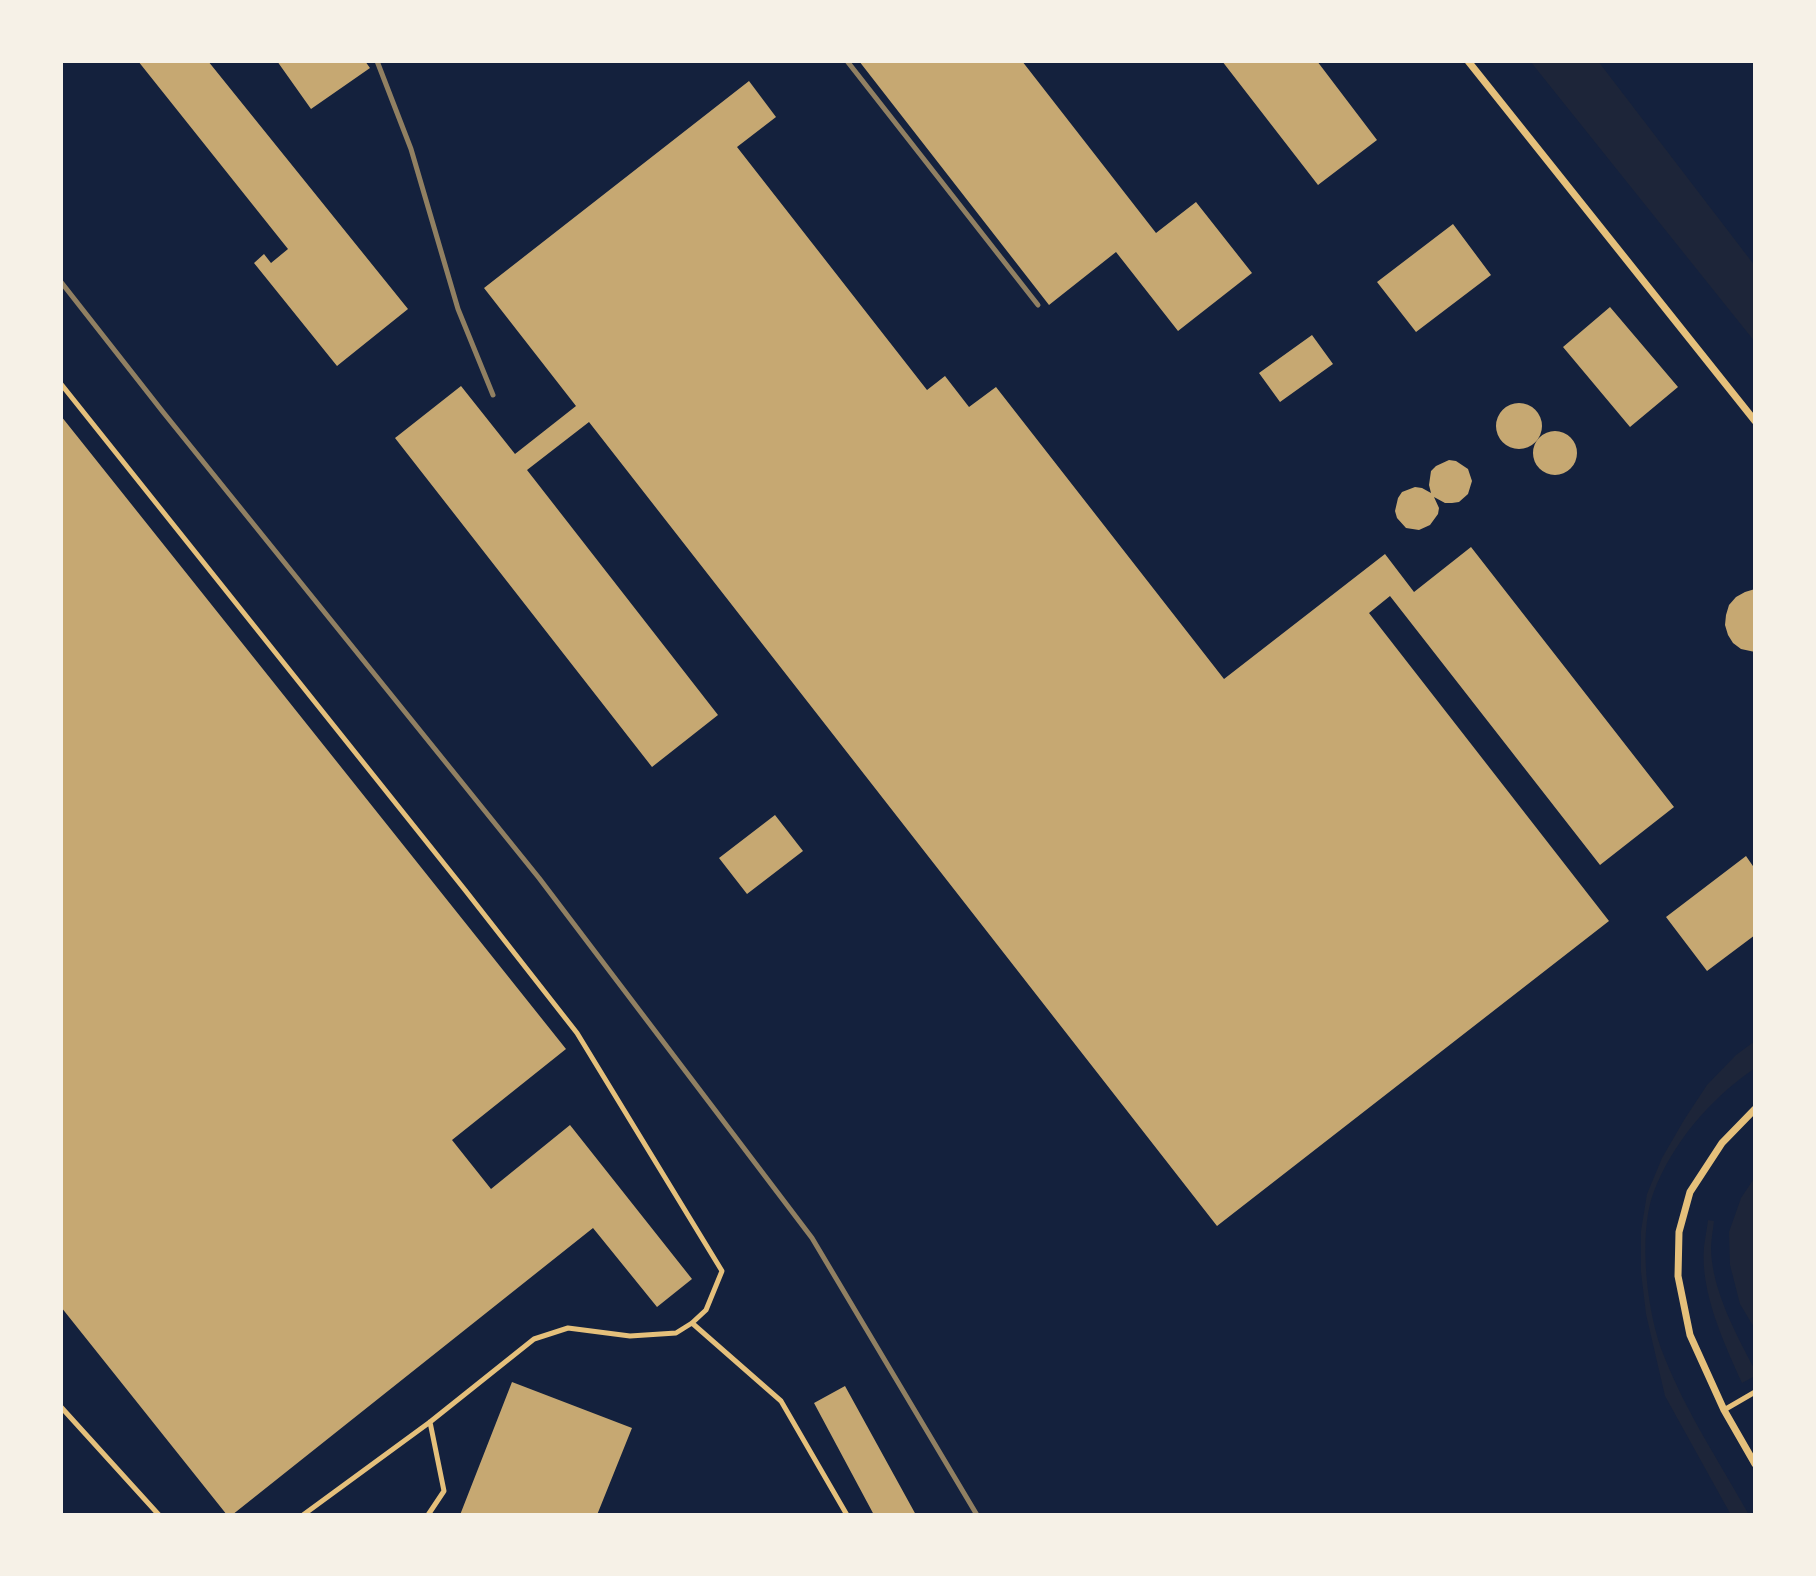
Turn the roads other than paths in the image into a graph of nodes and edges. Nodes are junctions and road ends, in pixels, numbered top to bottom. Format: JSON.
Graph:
{"nodes":[{"id":1,"x":1468,"y":61,"type":"edge"},
{"id":2,"x":61,"y":384,"type":"edge"},
{"id":3,"x":1755,"y":421,"type":"edge"},
{"id":4,"x":1755,"y":1109,"type":"edge"},
{"id":5,"x":692,"y":1323,"type":"junction"},
{"id":6,"x":1755,"y":1392,"type":"edge"},
{"id":7,"x":61,"y":1407,"type":"edge"},
{"id":8,"x":1724,"y":1410,"type":"junction"},
{"id":9,"x":430,"y":1422,"type":"junction"},
{"id":10,"x":1755,"y":1464,"type":"edge"},
{"id":11,"x":159,"y":1515,"type":"edge"},
{"id":12,"x":303,"y":1515,"type":"edge"},
{"id":13,"x":428,"y":1515,"type":"edge"},
{"id":14,"x":847,"y":1515,"type":"edge"}],
"edges":[{"from":1,"to":3,"type":"street"},
{"from":2,"to":5,"type":"lane"},
{"from":4,"to":8,"type":"street"},
{"from":5,"to":9,"type":"lane"},
{"from":5,"to":14,"type":"lane"},
{"from":6,"to":8,"type":"lane"},
{"from":7,"to":11,"type":"lane"},
{"from":8,"to":10,"type":"street"},
{"from":9,"to":12,"type":"lane"},
{"from":9,"to":13,"type":"lane"}]}
